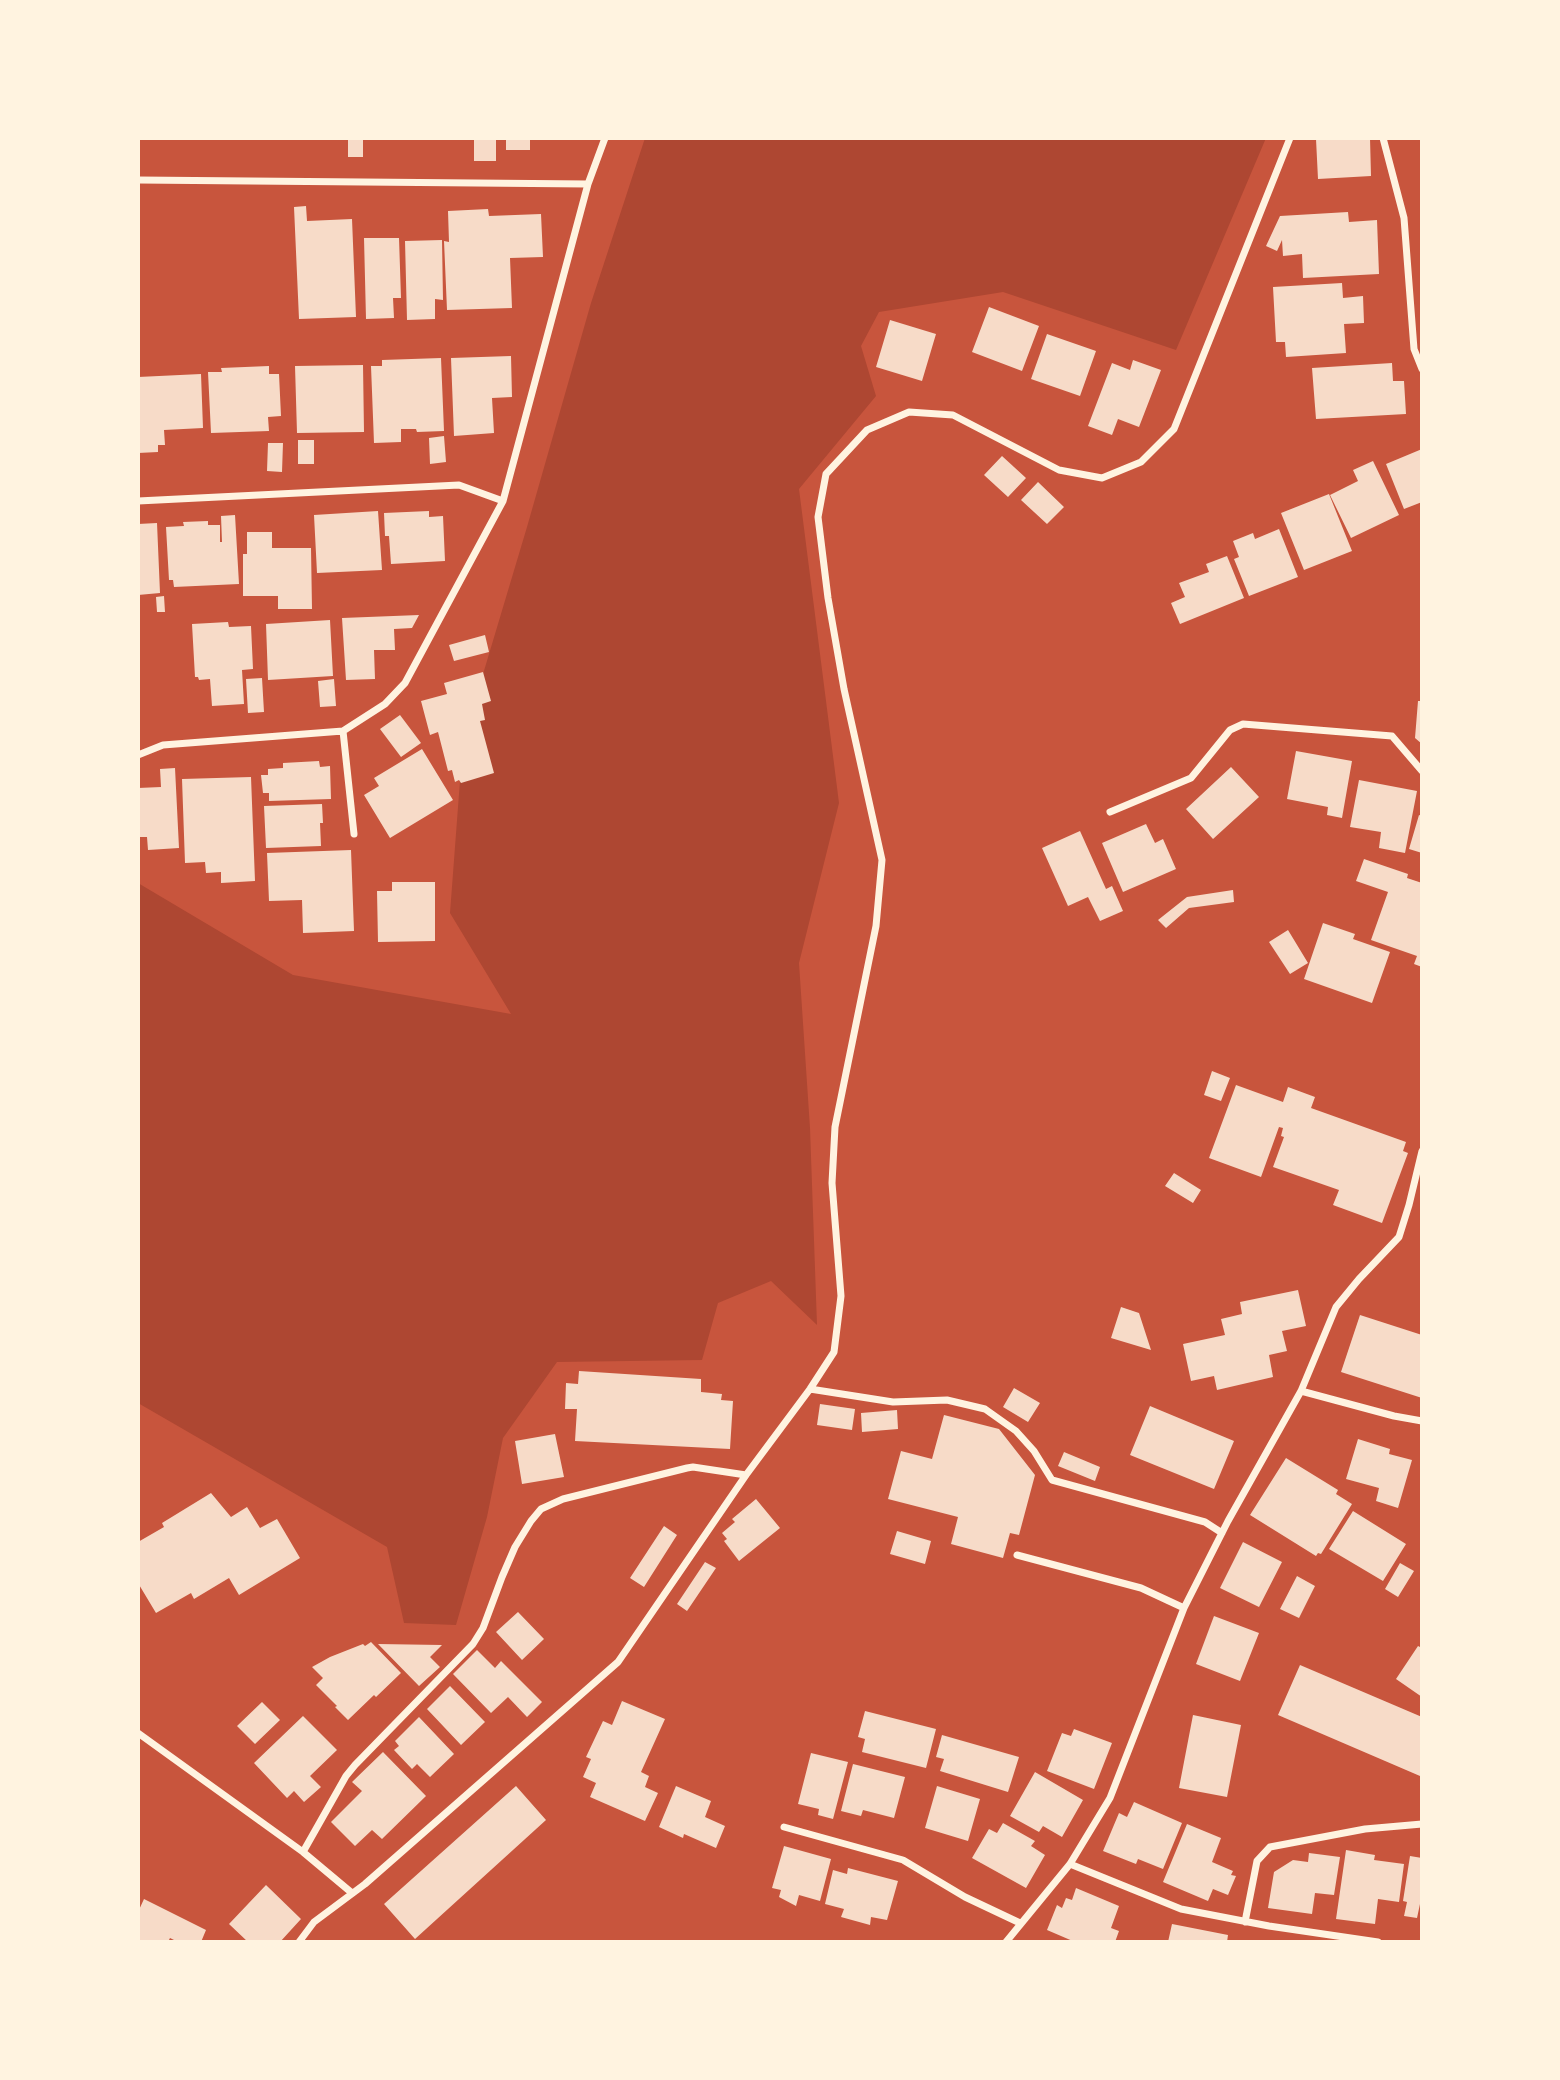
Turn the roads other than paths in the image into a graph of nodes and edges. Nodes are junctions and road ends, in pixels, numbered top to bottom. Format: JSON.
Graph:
{"nodes":[{"id":1,"x":605,"y":138,"type":"edge"},
{"id":2,"x":1290,"y":138,"type":"edge"},
{"id":3,"x":1382,"y":138,"type":"edge"},
{"id":4,"x":138,"y":180,"type":"edge"},
{"id":5,"x":588,"y":184,"type":"junction"},
{"id":6,"x":1422,"y":369,"type":"edge"},
{"id":7,"x":138,"y":501,"type":"edge"},
{"id":8,"x":503,"y":501,"type":"junction"},
{"id":9,"x":343,"y":731,"type":"junction"},
{"id":10,"x":138,"y":755,"type":"edge"},
{"id":11,"x":1422,"y":771,"type":"edge"},
{"id":12,"x":1110,"y":812,"type":"dead end"},
{"id":13,"x":354,"y":834,"type":"dead end"},
{"id":14,"x":1422,"y":1152,"type":"edge"},
{"id":15,"x":810,"y":1388,"type":"junction"},
{"id":16,"x":1301,"y":1391,"type":"junction"},
{"id":17,"x":1422,"y":1420,"type":"edge"},
{"id":18,"x":746,"y":1475,"type":"junction"},
{"id":19,"x":1222,"y":1532,"type":"junction"},
{"id":20,"x":1017,"y":1555,"type":"dead end"},
{"id":21,"x":1184,"y":1608,"type":"junction"},
{"id":22,"x":138,"y":1732,"type":"edge"},
{"id":23,"x":1422,"y":1824,"type":"edge"},
{"id":24,"x":784,"y":1827,"type":"dead end"},
{"id":25,"x":303,"y":1852,"type":"junction"},
{"id":26,"x":1070,"y":1864,"type":"junction"},
{"id":27,"x":352,"y":1893,"type":"junction"},
{"id":28,"x":1245,"y":1922,"type":"junction"},
{"id":29,"x":1020,"y":1923,"type":"junction"},
{"id":30,"x":299,"y":1942,"type":"edge"},
{"id":31,"x":1006,"y":1942,"type":"edge"},
{"id":32,"x":1378,"y":1942,"type":"edge"}],
"edges":[{"from":1,"to":5,"type":"street"},
{"from":2,"to":15,"type":"street"},
{"from":3,"to":6,"type":"street"},
{"from":4,"to":5,"type":"street"},
{"from":5,"to":8,"type":"street"},
{"from":7,"to":8,"type":"street"},
{"from":8,"to":9,"type":"street"},
{"from":9,"to":10,"type":"street"},
{"from":9,"to":13,"type":"street"},
{"from":11,"to":12,"type":"street"},
{"from":14,"to":16,"type":"street"},
{"from":15,"to":18,"type":"street"},
{"from":15,"to":19,"type":"street"},
{"from":16,"to":17,"type":"street"},
{"from":16,"to":19,"type":"street"},
{"from":18,"to":25,"type":"street"},
{"from":18,"to":27,"type":"street"},
{"from":19,"to":21,"type":"street"},
{"from":20,"to":21,"type":"street"},
{"from":21,"to":26,"type":"street"},
{"from":22,"to":25,"type":"street"},
{"from":23,"to":28,"type":"street"},
{"from":24,"to":29,"type":"street"},
{"from":25,"to":27,"type":"street"},
{"from":26,"to":28,"type":"street"},
{"from":26,"to":29,"type":"street"},
{"from":27,"to":30,"type":"street"},
{"from":28,"to":32,"type":"street"},
{"from":29,"to":31,"type":"street"}]}
